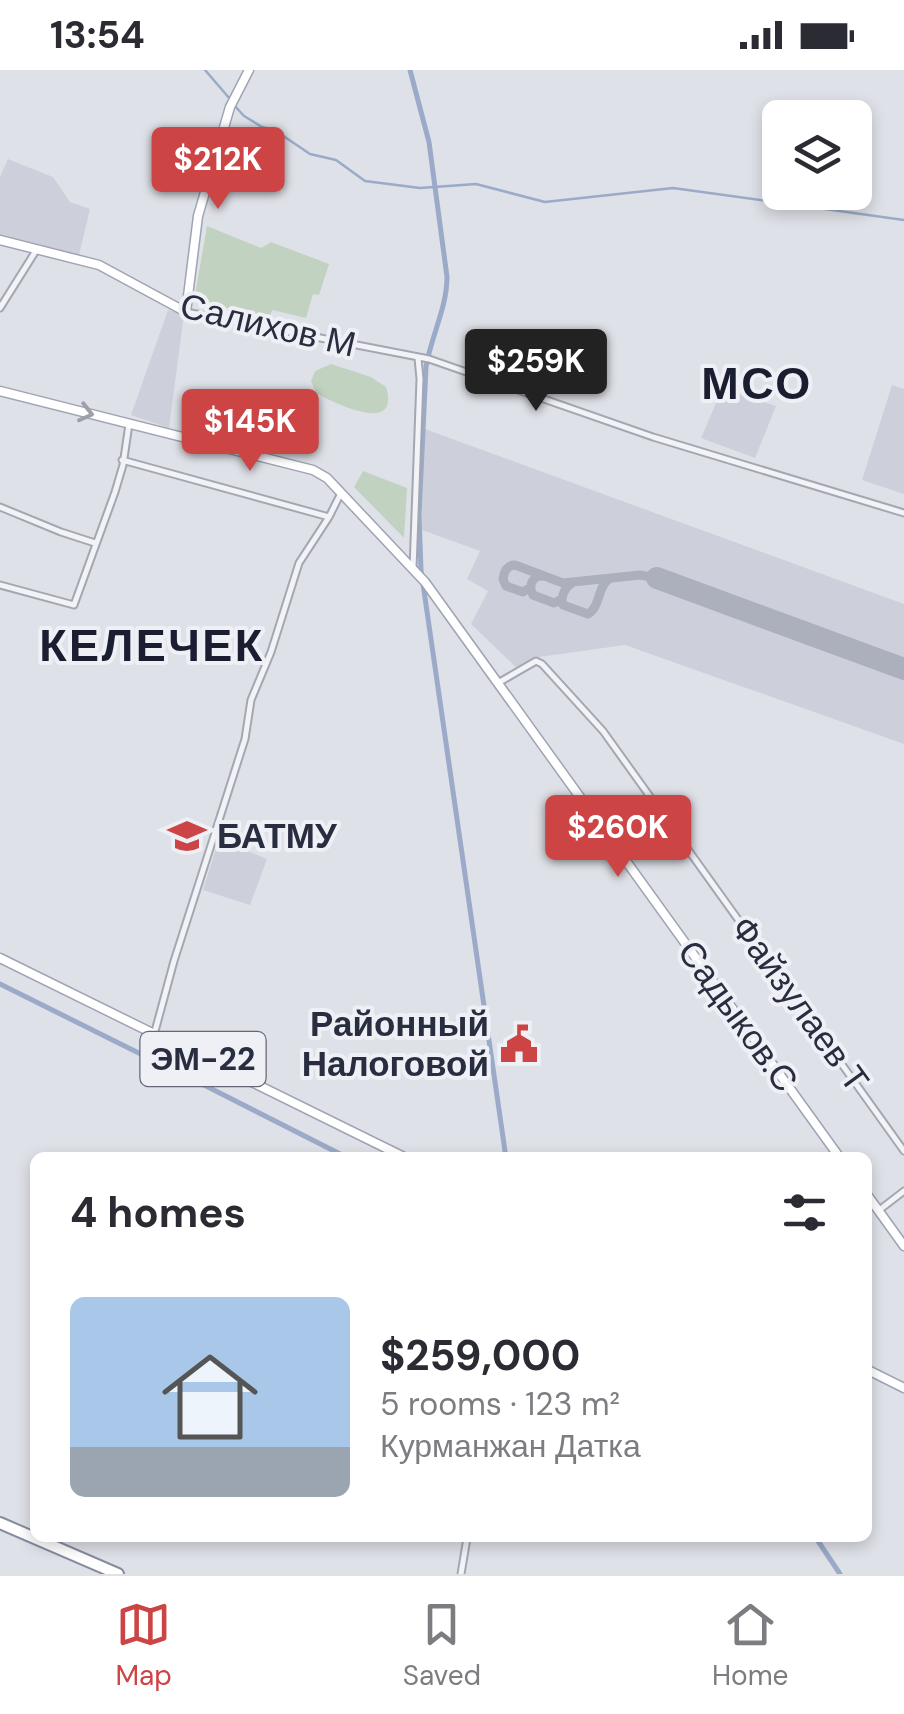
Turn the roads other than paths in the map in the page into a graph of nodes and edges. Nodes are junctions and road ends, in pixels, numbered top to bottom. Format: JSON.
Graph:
{"nodes":[{"id":1,"x":249,"y":70,"type":"edge"},
{"id":2,"x":0,"y":240,"type":"edge"},
{"id":3,"x":36,"y":249,"type":"junction"},
{"id":4,"x":0,"y":308,"type":"edge"},
{"id":5,"x":186,"y":312,"type":"junction"},
{"id":6,"x":418,"y":358,"type":"junction"},
{"id":7,"x":0,"y":391,"type":"edge"},
{"id":8,"x":129,"y":424,"type":"junction"},
{"id":9,"x":122,"y":460,"type":"junction"},
{"id":10,"x":341,"y":493,"type":"junction"},
{"id":11,"x":0,"y":506,"type":"edge"},
{"id":12,"x":904,"y":513,"type":"edge"},
{"id":13,"x":329,"y":517,"type":"junction"},
{"id":14,"x":95,"y":544,"type":"junction"},
{"id":15,"x":413,"y":548,"type":"junction"},
{"id":16,"x":394,"y":550,"type":"junction"},
{"id":17,"x":415,"y":571,"type":"junction"},
{"id":18,"x":0,"y":585,"type":"edge"},
{"id":19,"x":498,"y":683,"type":"junction"},
{"id":20,"x":0,"y":958,"type":"edge"},
{"id":21,"x":154,"y":1035,"type":"junction"},
{"id":22,"x":904,"y":1150,"type":"edge"},
{"id":23,"x":394,"y":1152,"type":"edge"},
{"id":24,"x":836,"y":1152,"type":"edge"},
{"id":25,"x":904,"y":1191,"type":"edge"},
{"id":26,"x":872,"y":1202,"type":"edge"},
{"id":27,"x":878,"y":1210,"type":"junction"},
{"id":28,"x":904,"y":1246,"type":"edge"},
{"id":29,"x":872,"y":1372,"type":"edge"},
{"id":30,"x":904,"y":1388,"type":"edge"},
{"id":31,"x":0,"y":1523,"type":"edge"},
{"id":32,"x":30,"y":1536,"type":"edge"},
{"id":33,"x":44,"y":1542,"type":"edge"},
{"id":34,"x":466,"y":1542,"type":"edge"},
{"id":35,"x":118,"y":1574,"type":"edge"},
{"id":36,"x":461,"y":1574,"type":"edge"}],
"edges":[{"from":1,"to":5,"type":"main road"},
{"from":2,"to":3,"type":"main road","name":"Салихов М"},
{"from":3,"to":4,"type":"street"},
{"from":3,"to":5,"type":"main road","name":"Салихов М"},
{"from":5,"to":6,"type":"street","name":"Салихов М"},
{"from":6,"to":12,"type":"street","name":"Салихов М"},
{"from":6,"to":15,"type":"street"},
{"from":7,"to":8,"type":"main road","one_way":true},
{"from":8,"to":9,"type":"street"},
{"from":8,"to":10,"type":"main road"},
{"from":9,"to":13,"type":"street"},
{"from":9,"to":14,"type":"street"},
{"from":10,"to":13,"type":"street"},
{"from":10,"to":16,"type":"main road"},
{"from":11,"to":14,"type":"street"},
{"from":13,"to":21,"type":"street"},
{"from":14,"to":18,"type":"street"},
{"from":15,"to":16,"type":"street"},
{"from":15,"to":17,"type":"street"},
{"from":16,"to":17,"type":"main road"},
{"from":17,"to":19,"type":"main road","name":"Садыков.С"},
{"from":19,"to":22,"type":"street","name":"Файзулаев Т"},
{"from":19,"to":24,"type":"main road","name":"Садыков.С"},
{"from":20,"to":21,"type":"main road","number":"ЭМ-22"},
{"from":21,"to":23,"type":"main road","number":"ЭМ-22"},
{"from":25,"to":27,"type":"street"},
{"from":26,"to":27,"type":"main road"},
{"from":27,"to":28,"type":"main road"},
{"from":29,"to":30,"type":"main road"},
{"from":31,"to":32,"type":"highway"},
{"from":33,"to":35,"type":"highway"},
{"from":34,"to":36,"type":"street"}]}
